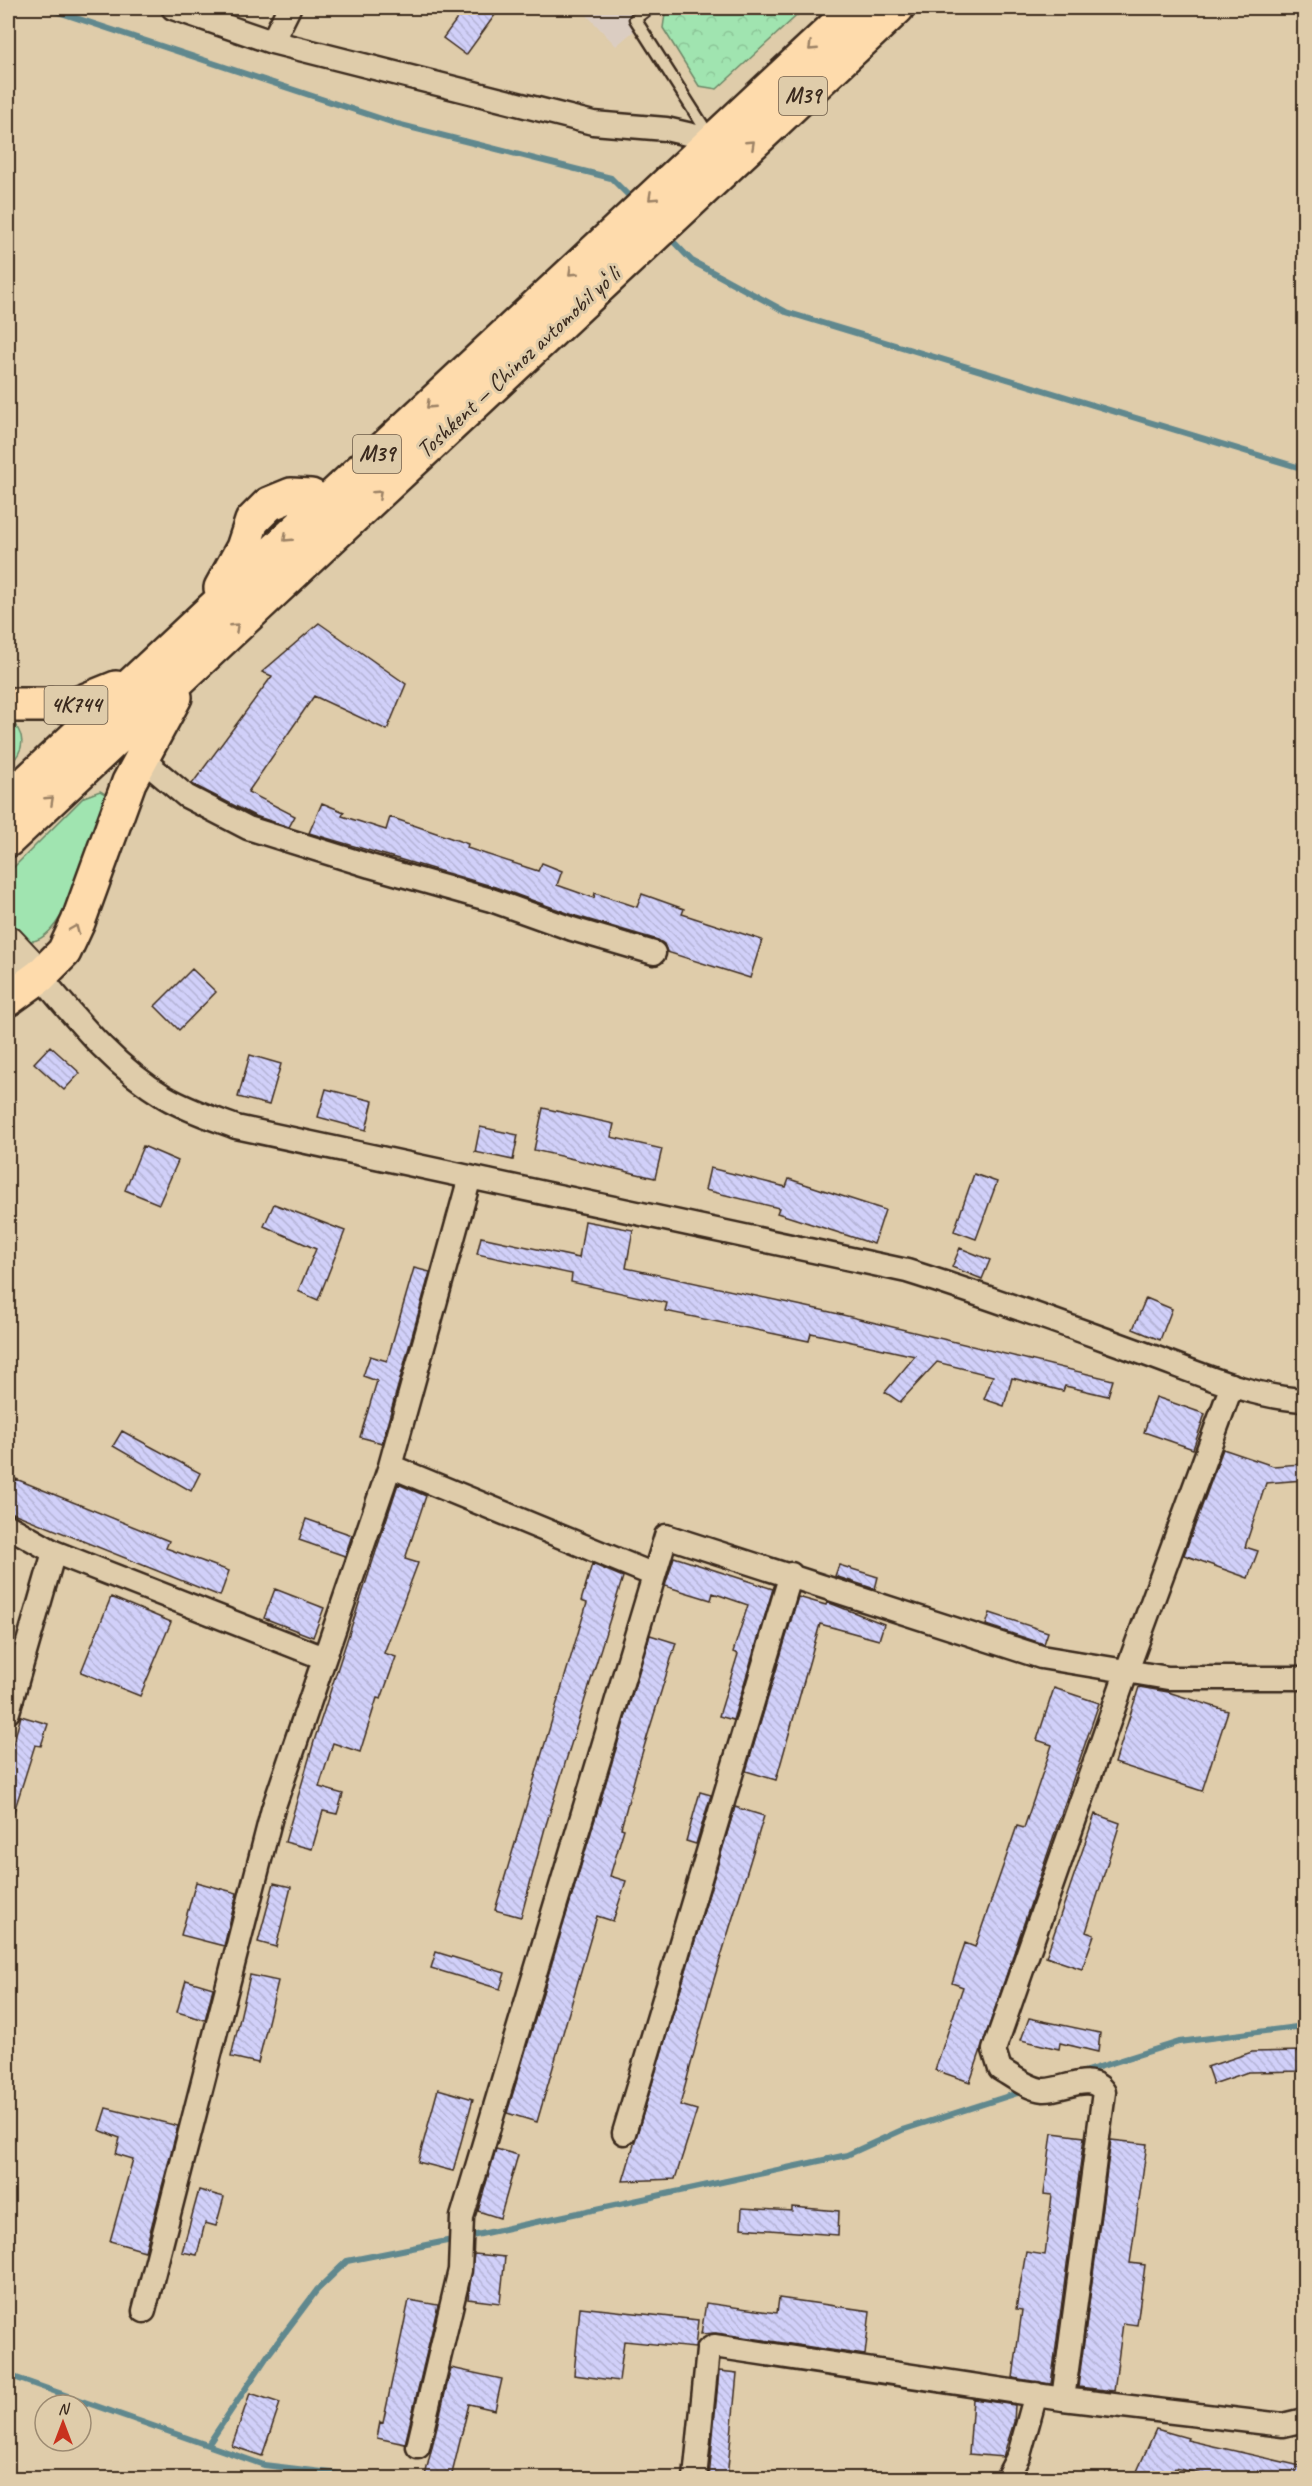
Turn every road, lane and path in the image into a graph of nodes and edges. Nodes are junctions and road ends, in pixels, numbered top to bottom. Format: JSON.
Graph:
{"nodes":[{"id":1,"x":173,"y":8,"type":"edge"},
{"id":2,"x":289,"y":8,"type":"edge"},
{"id":3,"x":649,"y":8,"type":"edge"},
{"id":4,"x":855,"y":8,"type":"edge"},
{"id":5,"x":897,"y":8,"type":"edge"},
{"id":6,"x":272,"y":42,"type":"junction"},
{"id":7,"x":704,"y":162,"type":"junction"},
{"id":8,"x":624,"y":243,"type":"junction"},
{"id":9,"x":324,"y":504,"type":"junction"},
{"id":10,"x":335,"y":534,"type":"junction"},
{"id":11,"x":192,"y":667,"type":"junction"},
{"id":12,"x":139,"y":677,"type":"junction"},
{"id":13,"x":8,"y":705,"type":"edge"},
{"id":14,"x":141,"y":758,"type":"junction"},
{"id":15,"x":8,"y":800,"type":"edge"},
{"id":16,"x":8,"y":840,"type":"edge"},
{"id":17,"x":8,"y":942,"type":"edge"},
{"id":18,"x":654,"y":953,"type":"dead end"},
{"id":19,"x":40,"y":976,"type":"junction"},
{"id":20,"x":8,"y":999,"type":"edge"},
{"id":21,"x":470,"y":1177,"type":"junction"},
{"id":22,"x":1232,"y":1385,"type":"junction"},
{"id":23,"x":1305,"y":1400,"type":"edge"},
{"id":24,"x":390,"y":1466,"type":"junction"},
{"id":25,"x":8,"y":1526,"type":"edge"},
{"id":26,"x":54,"y":1552,"type":"junction"},
{"id":27,"x":791,"y":1574,"type":"junction"},
{"id":28,"x":654,"y":1575,"type":"junction"},
{"id":29,"x":324,"y":1658,"type":"junction"},
{"id":30,"x":1126,"y":1673,"type":"junction"},
{"id":31,"x":1305,"y":1678,"type":"edge"},
{"id":32,"x":8,"y":1712,"type":"edge"},
{"id":33,"x":624,"y":2133,"type":"dead end"},
{"id":34,"x":144,"y":2312,"type":"dead end"},
{"id":35,"x":1036,"y":2394,"type":"junction"},
{"id":36,"x":1063,"y":2399,"type":"junction"},
{"id":37,"x":1305,"y":2420,"type":"edge"},
{"id":38,"x":418,"y":2447,"type":"dead end"},
{"id":39,"x":694,"y":2478,"type":"edge"},
{"id":40,"x":1007,"y":2478,"type":"edge"}],
"edges":[{"from":1,"to":6,"type":"street"},
{"from":2,"to":6,"type":"street"},
{"from":3,"to":7,"type":"lane"},
{"from":4,"to":7,"type":"highway","name":"Toshkent — Chinoz avtomobil yoʻli","number":"M39","one_way":true},
{"from":7,"to":5,"type":"highway","name":"Toshkent — Chinoz avtomobil yoʻli","number":"M39","one_way":true},
{"from":6,"to":7,"type":"street"},
{"from":7,"to":8,"type":"highway","name":"Toshkent — Chinoz avtomobil yoʻli","number":"M39"},
{"from":8,"to":9,"type":"highway","name":"Toshkent — Chinoz avtomobil yoʻli","number":"M39","one_way":true},
{"from":10,"to":8,"type":"highway","name":"Toshkent — Chinoz avtomobil yoʻli","number":"M39","one_way":true},
{"from":9,"to":10,"type":"highway"},
{"from":9,"to":12,"type":"highway"},
{"from":11,"to":10,"type":"highway","name":"Toshkent — Chinoz avtomobil yoʻli","number":"M39","one_way":true},
{"from":11,"to":14,"type":"highway"},
{"from":16,"to":11,"type":"highway","name":"Toshkent — Chinoz avtomobil yoʻli","number":"M39","one_way":true},
{"from":12,"to":13,"type":"highway","number":"4К744"},
{"from":12,"to":15,"type":"highway"},
{"from":14,"to":18,"type":"street"},
{"from":19,"to":14,"type":"highway","one_way":true},
{"from":17,"to":19,"type":"main road"},
{"from":19,"to":20,"type":"highway"},
{"from":19,"to":21,"type":"street"},
{"from":21,"to":22,"type":"street"},
{"from":21,"to":24,"type":"street"},
{"from":22,"to":23,"type":"street"},
{"from":22,"to":30,"type":"street"},
{"from":24,"to":28,"type":"street"},
{"from":24,"to":29,"type":"street"},
{"from":25,"to":26,"type":"street"},
{"from":26,"to":29,"type":"street"},
{"from":26,"to":32,"type":"street"},
{"from":27,"to":28,"type":"street"},
{"from":27,"to":30,"type":"street"},
{"from":27,"to":33,"type":"street"},
{"from":28,"to":38,"type":"street"},
{"from":29,"to":34,"type":"street"},
{"from":30,"to":31,"type":"street"},
{"from":30,"to":36,"type":"street"},
{"from":35,"to":36,"type":"street"},
{"from":35,"to":39,"type":"street"},
{"from":35,"to":40,"type":"street"},
{"from":36,"to":37,"type":"street"}]}
